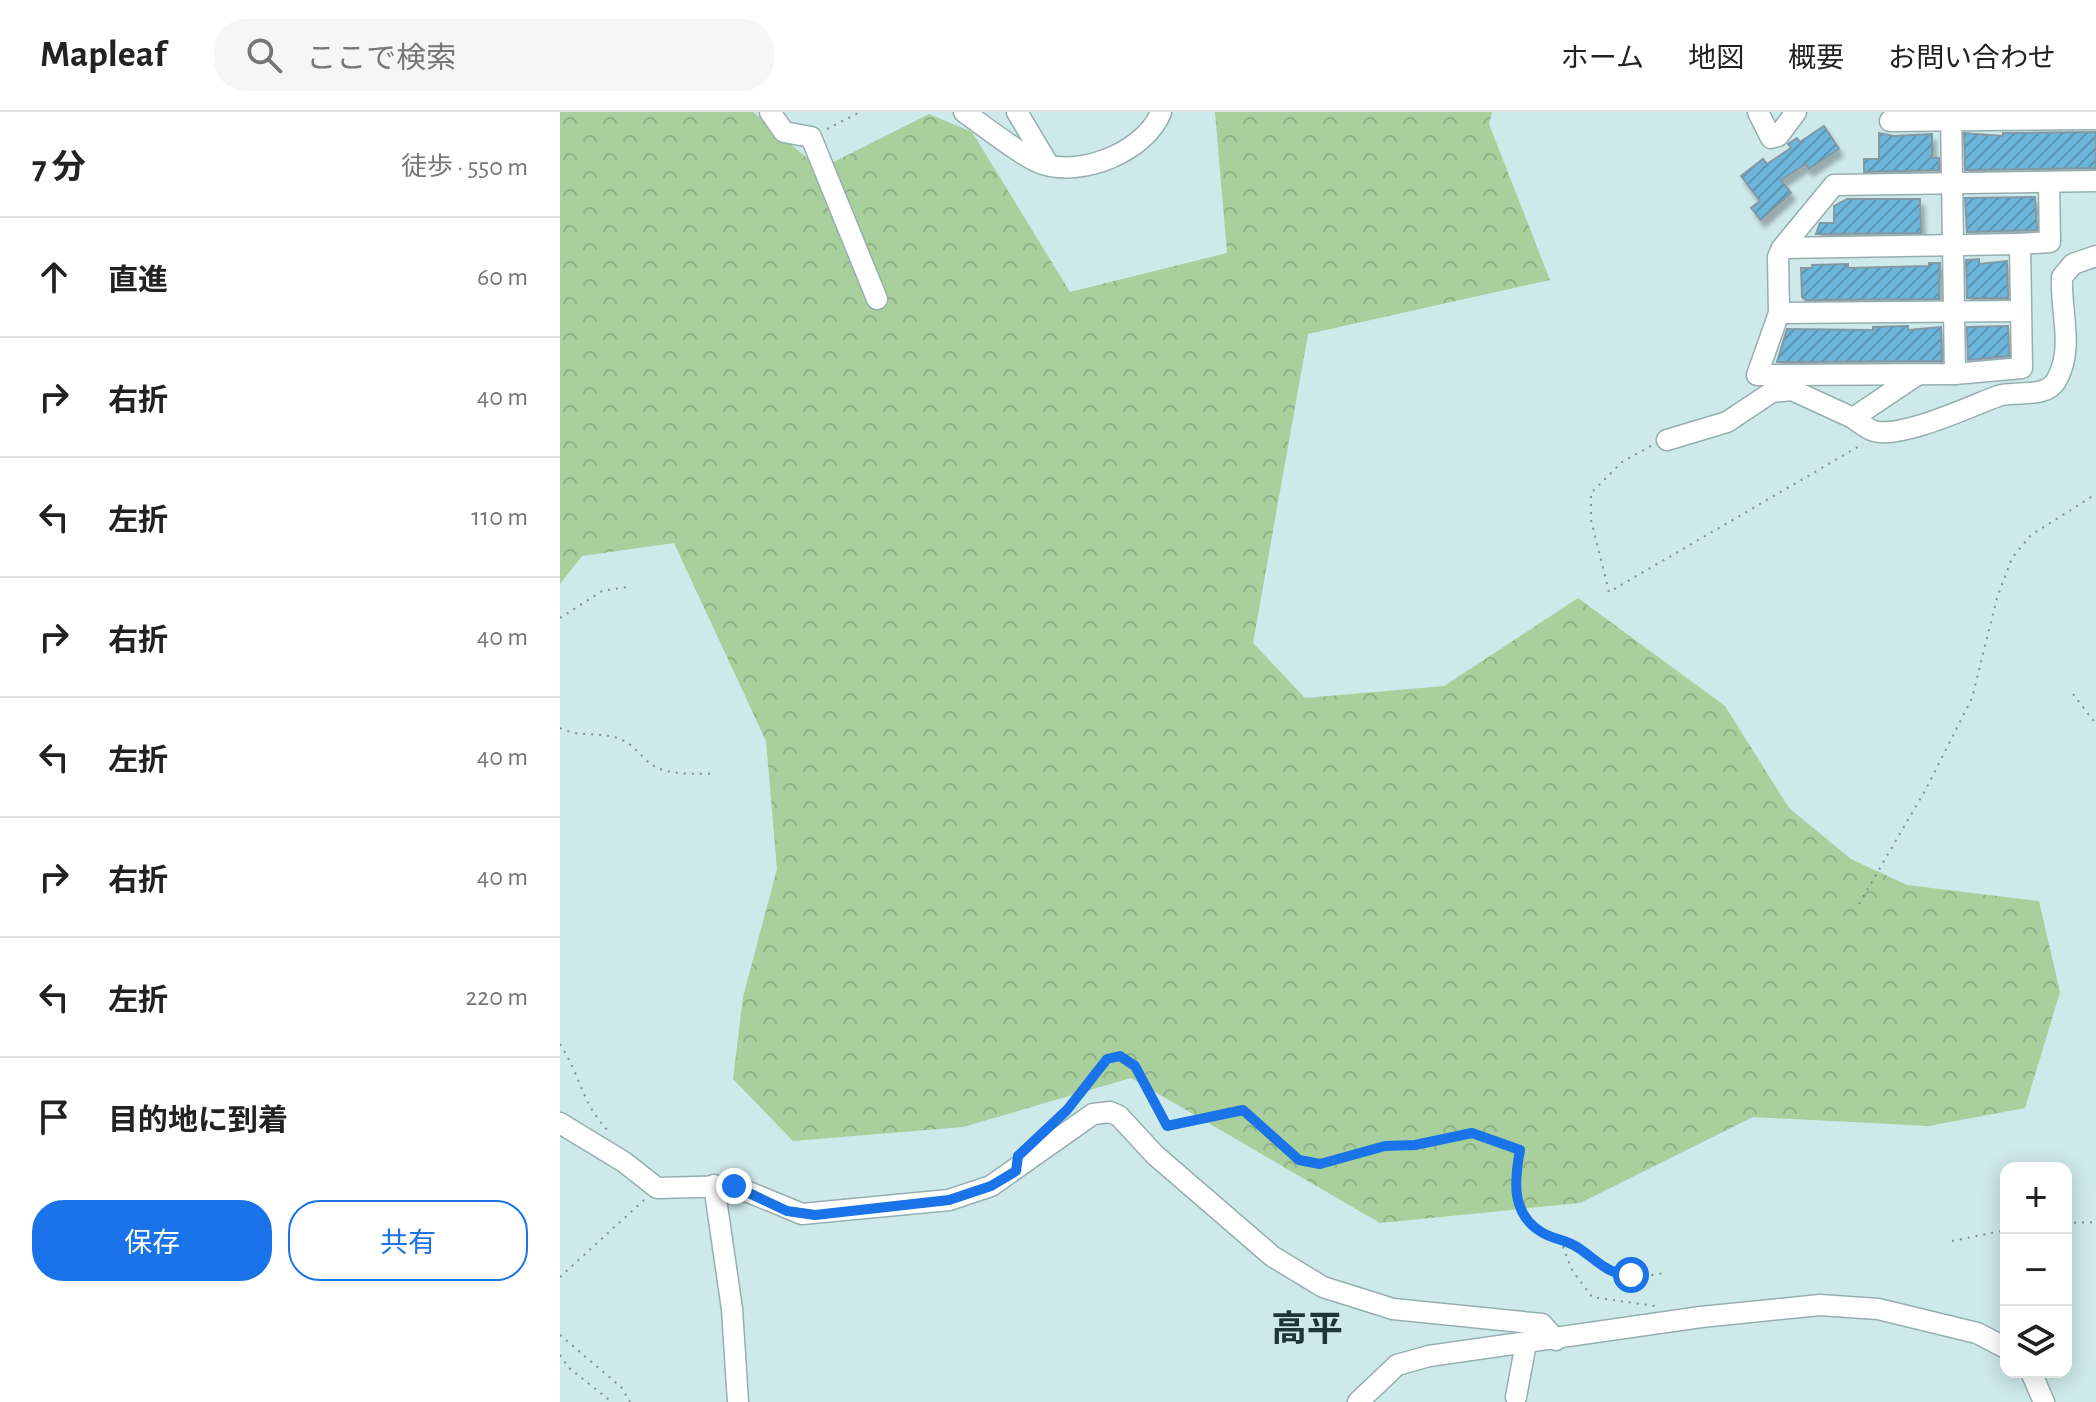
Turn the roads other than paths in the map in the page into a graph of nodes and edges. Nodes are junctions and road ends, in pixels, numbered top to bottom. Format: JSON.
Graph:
{"nodes":[{"id":1,"x":770,"y":112,"type":"edge"},
{"id":2,"x":964,"y":112,"type":"edge"},
{"id":3,"x":1017,"y":112,"type":"edge"},
{"id":4,"x":1161,"y":112,"type":"edge"},
{"id":5,"x":1758,"y":112,"type":"edge"},
{"id":6,"x":1796,"y":112,"type":"edge"},
{"id":7,"x":1951,"y":115,"type":"edge"},
{"id":8,"x":2096,"y":119,"type":"edge"},
{"id":9,"x":1890,"y":121,"type":"dead end"},
{"id":10,"x":1048,"y":164,"type":"junction"},
{"id":11,"x":2096,"y":181,"type":"edge"},
{"id":12,"x":1952,"y":182,"type":"junction"},
{"id":13,"x":2049,"y":182,"type":"junction"},
{"id":14,"x":2020,"y":244,"type":"junction"},
{"id":15,"x":1952,"y":246,"type":"junction"},
{"id":16,"x":1782,"y":248,"type":"junction"},
{"id":17,"x":2096,"y":256,"type":"edge"},
{"id":18,"x":877,"y":299,"type":"dead end"},
{"id":19,"x":1952,"y":311,"type":"junction"},
{"id":20,"x":2020,"y":311,"type":"junction"},
{"id":21,"x":1779,"y":313,"type":"junction"},
{"id":22,"x":1955,"y":374,"type":"junction"},
{"id":23,"x":1917,"y":375,"type":"junction"},
{"id":24,"x":1853,"y":418,"type":"junction"},
{"id":25,"x":1667,"y":440,"type":"road end"},
{"id":26,"x":560,"y":1123,"type":"edge"},
{"id":27,"x":714,"y":1185,"type":"junction"},
{"id":28,"x":1556,"y":1340,"type":"junction"},
{"id":29,"x":1526,"y":1343,"type":"junction"},
{"id":30,"x":2000,"y":1345,"type":"edge"},
{"id":31,"x":2034,"y":1378,"type":"edge"},
{"id":32,"x":1516,"y":1397,"type":"dead end"},
{"id":33,"x":738,"y":1402,"type":"edge"},
{"id":34,"x":1358,"y":1402,"type":"edge"},
{"id":35,"x":2044,"y":1402,"type":"edge"}],
"edges":[{"from":1,"to":18,"type":"street"},
{"from":2,"to":10,"type":"street"},
{"from":3,"to":10,"type":"street"},
{"from":4,"to":10,"type":"street"},
{"from":5,"to":6,"type":"street"},
{"from":7,"to":8,"type":"street"},
{"from":7,"to":9,"type":"street"},
{"from":7,"to":12,"type":"street"},
{"from":11,"to":13,"type":"street"},
{"from":12,"to":13,"type":"street"},
{"from":12,"to":15,"type":"street"},
{"from":12,"to":16,"type":"street"},
{"from":13,"to":14,"type":"street"},
{"from":14,"to":15,"type":"street"},
{"from":14,"to":20,"type":"street"},
{"from":15,"to":16,"type":"street"},
{"from":15,"to":19,"type":"street"},
{"from":16,"to":21,"type":"street"},
{"from":17,"to":24,"type":"street"},
{"from":19,"to":20,"type":"street"},
{"from":19,"to":21,"type":"street"},
{"from":19,"to":22,"type":"street"},
{"from":20,"to":22,"type":"street"},
{"from":21,"to":23,"type":"street"},
{"from":22,"to":23,"type":"street"},
{"from":23,"to":24,"type":"street"},
{"from":24,"to":25,"type":"street"},
{"from":26,"to":27,"type":"street"},
{"from":27,"to":28,"type":"street"},
{"from":27,"to":33,"type":"street"},
{"from":28,"to":29,"type":"street"},
{"from":28,"to":30,"type":"street"},
{"from":29,"to":32,"type":"street"},
{"from":29,"to":34,"type":"street"},
{"from":31,"to":35,"type":"street"}]}
